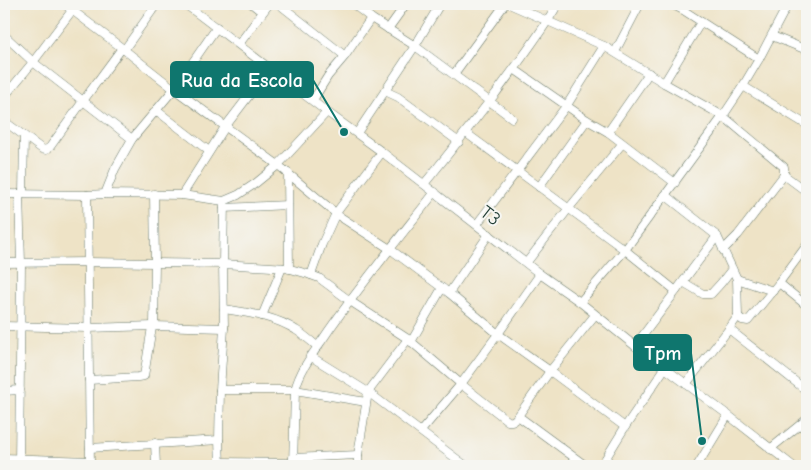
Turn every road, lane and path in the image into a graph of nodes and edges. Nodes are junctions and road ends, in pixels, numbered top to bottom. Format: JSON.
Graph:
{"nodes":[{"id":1,"x":64,"y":4,"type":"edge"},
{"id":2,"x":157,"y":4,"type":"edge"},
{"id":3,"x":185,"y":4,"type":"edge"},
{"id":4,"x":252,"y":4,"type":"edge"},
{"id":5,"x":269,"y":4,"type":"edge"},
{"id":6,"x":278,"y":4,"type":"edge"},
{"id":7,"x":352,"y":4,"type":"edge"},
{"id":8,"x":406,"y":4,"type":"edge"},
{"id":9,"x":440,"y":4,"type":"edge"},
{"id":10,"x":507,"y":4,"type":"edge"},
{"id":11,"x":558,"y":4,"type":"edge"},
{"id":12,"x":640,"y":4,"type":"edge"},
{"id":13,"x":671,"y":4,"type":"edge"},
{"id":14,"x":788,"y":4,"type":"edge"},
{"id":15,"x":75,"y":7,"type":"edge"},
{"id":16,"x":685,"y":7,"type":"edge"},
{"id":17,"x":262,"y":12,"type":"junction"},
{"id":18,"x":371,"y":18,"type":"junction"},
{"id":19,"x":548,"y":20,"type":"junction"},
{"id":20,"x":701,"y":22,"type":"junction"},
{"id":21,"x":217,"y":27,"type":"junction"},
{"id":22,"x":388,"y":29,"type":"junction"},
{"id":23,"x":4,"y":35,"type":"edge"},
{"id":24,"x":772,"y":36,"type":"junction"},
{"id":25,"x":239,"y":44,"type":"junction"},
{"id":26,"x":414,"y":46,"type":"junction"},
{"id":27,"x":604,"y":46,"type":"junction"},
{"id":28,"x":123,"y":49,"type":"junction"},
{"id":29,"x":807,"y":50,"type":"edge"},
{"id":30,"x":615,"y":52,"type":"junction"},
{"id":31,"x":345,"y":56,"type":"junction"},
{"id":32,"x":759,"y":59,"type":"junction"},
{"id":33,"x":33,"y":62,"type":"junction"},
{"id":34,"x":270,"y":68,"type":"junction"},
{"id":35,"x":514,"y":69,"type":"junction"},
{"id":36,"x":649,"y":73,"type":"junction"},
{"id":37,"x":454,"y":74,"type":"junction"},
{"id":38,"x":664,"y":83,"type":"junction"},
{"id":39,"x":743,"y":86,"type":"junction"},
{"id":40,"x":174,"y":89,"type":"junction"},
{"id":41,"x":385,"y":91,"type":"junction"},
{"id":42,"x":4,"y":97,"type":"edge"},
{"id":43,"x":83,"y":100,"type":"junction"},
{"id":44,"x":313,"y":100,"type":"junction"},
{"id":45,"x":490,"y":101,"type":"junction"},
{"id":46,"x":567,"y":106,"type":"junction"},
{"id":47,"x":156,"y":110,"type":"junction"},
{"id":48,"x":327,"y":112,"type":"junction"},
{"id":49,"x":723,"y":116,"type":"junction"},
{"id":50,"x":512,"y":118,"type":"dead end"},
{"id":51,"x":587,"y":120,"type":"junction"},
{"id":52,"x":4,"y":121,"type":"edge"},
{"id":53,"x":807,"y":125,"type":"edge"},
{"id":54,"x":225,"y":127,"type":"junction"},
{"id":55,"x":608,"y":132,"type":"junction"},
{"id":56,"x":357,"y":133,"type":"junction"},
{"id":57,"x":466,"y":133,"type":"junction"},
{"id":58,"x":24,"y":136,"type":"junction"},
{"id":59,"x":132,"y":139,"type":"junction"},
{"id":60,"x":459,"y":142,"type":"junction"},
{"id":61,"x":622,"y":144,"type":"junction"},
{"id":62,"x":209,"y":151,"type":"junction"},
{"id":63,"x":382,"y":152,"type":"junction"},
{"id":64,"x":278,"y":165,"type":"junction"},
{"id":65,"x":517,"y":171,"type":"junction"},
{"id":66,"x":288,"y":173,"type":"junction"},
{"id":67,"x":784,"y":175,"type":"junction"},
{"id":68,"x":675,"y":182,"type":"junction"},
{"id":69,"x":424,"y":184,"type":"junction"},
{"id":70,"x":539,"y":186,"type":"junction"},
{"id":71,"x":435,"y":192,"type":"junction"},
{"id":72,"x":807,"y":192,"type":"edge"},
{"id":73,"x":4,"y":194,"type":"edge"},
{"id":74,"x":21,"y":194,"type":"junction"},
{"id":75,"x":105,"y":194,"type":"junction"},
{"id":76,"x":154,"y":194,"type":"junction"},
{"id":77,"x":182,"y":195,"type":"junction"},
{"id":78,"x":665,"y":195,"type":"junction"},
{"id":79,"x":88,"y":196,"type":"junction"},
{"id":80,"x":224,"y":204,"type":"junction"},
{"id":81,"x":288,"y":205,"type":"junction"},
{"id":82,"x":568,"y":208,"type":"junction"},
{"id":83,"x":336,"y":214,"type":"junction"},
{"id":84,"x":477,"y":224,"type":"junction"},
{"id":85,"x":489,"y":234,"type":"junction"},
{"id":86,"x":717,"y":236,"type":"junction"},
{"id":87,"x":807,"y":246,"type":"edge"},
{"id":88,"x":390,"y":249,"type":"junction"},
{"id":89,"x":625,"y":250,"type":"junction"},
{"id":90,"x":723,"y":250,"type":"junction"},
{"id":91,"x":88,"y":262,"type":"junction"},
{"id":92,"x":527,"y":262,"type":"junction"},
{"id":93,"x":4,"y":263,"type":"edge"},
{"id":94,"x":20,"y":263,"type":"junction"},
{"id":95,"x":155,"y":263,"type":"junction"},
{"id":96,"x":223,"y":264,"type":"junction"},
{"id":97,"x":286,"y":268,"type":"junction"},
{"id":98,"x":732,"y":269,"type":"junction"},
{"id":99,"x":540,"y":274,"type":"junction"},
{"id":100,"x":311,"y":275,"type":"junction"},
{"id":101,"x":737,"y":279,"type":"junction"},
{"id":102,"x":683,"y":282,"type":"junction"},
{"id":103,"x":779,"y":284,"type":"junction"},
{"id":104,"x":445,"y":291,"type":"junction"},
{"id":105,"x":676,"y":291,"type":"junction"},
{"id":106,"x":773,"y":291,"type":"junction"},
{"id":107,"x":350,"y":301,"type":"junction"},
{"id":108,"x":580,"y":302,"type":"junction"},
{"id":109,"x":807,"y":306,"type":"edge"},
{"id":110,"x":224,"y":308,"type":"junction"},
{"id":111,"x":596,"y":315,"type":"junction"},
{"id":112,"x":262,"y":316,"type":"junction"},
{"id":113,"x":738,"y":316,"type":"junction"},
{"id":114,"x":4,"y":326,"type":"edge"},
{"id":115,"x":20,"y":326,"type":"junction"},
{"id":116,"x":153,"y":327,"type":"junction"},
{"id":117,"x":88,"y":328,"type":"junction"},
{"id":118,"x":224,"y":328,"type":"junction"},
{"id":119,"x":729,"y":329,"type":"junction"},
{"id":120,"x":498,"y":334,"type":"junction"},
{"id":121,"x":409,"y":340,"type":"junction"},
{"id":122,"x":635,"y":346,"type":"junction"},
{"id":123,"x":318,"y":347,"type":"junction"},
{"id":124,"x":310,"y":356,"type":"junction"},
{"id":125,"x":665,"y":368,"type":"junction"},
{"id":126,"x":550,"y":371,"type":"junction"},
{"id":127,"x":89,"y":380,"type":"junction"},
{"id":128,"x":460,"y":384,"type":"junction"},
{"id":129,"x":686,"y":384,"type":"junction"},
{"id":130,"x":20,"y":390,"type":"junction"},
{"id":131,"x":220,"y":390,"type":"junction"},
{"id":132,"x":295,"y":390,"type":"junction"},
{"id":133,"x":4,"y":391,"type":"edge"},
{"id":134,"x":807,"y":391,"type":"edge"},
{"id":135,"x":368,"y":392,"type":"junction"},
{"id":136,"x":366,"y":402,"type":"junction"},
{"id":137,"x":728,"y":415,"type":"junction"},
{"id":138,"x":518,"y":416,"type":"junction"},
{"id":139,"x":807,"y":419,"type":"edge"},
{"id":140,"x":625,"y":427,"type":"junction"},
{"id":141,"x":421,"y":431,"type":"junction"},
{"id":142,"x":219,"y":440,"type":"junction"},
{"id":143,"x":155,"y":443,"type":"junction"},
{"id":144,"x":90,"y":448,"type":"junction"},
{"id":145,"x":770,"y":449,"type":"junction"},
{"id":146,"x":358,"y":455,"type":"junction"},
{"id":147,"x":4,"y":458,"type":"edge"},
{"id":148,"x":19,"y":462,"type":"edge"},
{"id":149,"x":293,"y":462,"type":"edge"},
{"id":150,"x":90,"y":463,"type":"edge"},
{"id":151,"x":220,"y":464,"type":"edge"},
{"id":152,"x":156,"y":466,"type":"edge"},
{"id":153,"x":358,"y":466,"type":"edge"},
{"id":154,"x":466,"y":466,"type":"edge"},
{"id":155,"x":586,"y":466,"type":"edge"},
{"id":156,"x":601,"y":466,"type":"edge"},
{"id":157,"x":696,"y":466,"type":"edge"},
{"id":158,"x":791,"y":466,"type":"edge"}],
"edges":[{"from":1,"to":15,"type":"street"},
{"from":2,"to":28,"type":"street"},
{"from":3,"to":21,"type":"street","name":"T3"},
{"from":4,"to":17,"type":"street"},
{"from":5,"to":17,"type":"street"},
{"from":6,"to":31,"type":"street"},
{"from":7,"to":18,"type":"street"},
{"from":8,"to":22,"type":"street"},
{"from":9,"to":26,"type":"street"},
{"from":10,"to":19,"type":"street"},
{"from":10,"to":37,"type":"street"},
{"from":11,"to":19,"type":"street"},
{"from":12,"to":30,"type":"street"},
{"from":13,"to":16,"type":"street"},
{"from":14,"to":24,"type":"street"},
{"from":15,"to":28,"type":"street"},
{"from":15,"to":33,"type":"street"},
{"from":16,"to":20,"type":"street"},
{"from":17,"to":25,"type":"street"},
{"from":18,"to":22,"type":"street"},
{"from":18,"to":31,"type":"street"},
{"from":19,"to":27,"type":"street"},
{"from":19,"to":35,"type":"street"},
{"from":20,"to":32,"type":"street"},
{"from":20,"to":38,"type":"street"},
{"from":21,"to":25,"type":"street","name":"T3"},
{"from":21,"to":40,"type":"street"},
{"from":22,"to":26,"type":"street"},
{"from":23,"to":33,"type":"street"},
{"from":24,"to":29,"type":"street"},
{"from":24,"to":32,"type":"street"},
{"from":25,"to":34,"type":"street","name":"T3"},
{"from":26,"to":37,"type":"street"},
{"from":26,"to":41,"type":"street"},
{"from":27,"to":30,"type":"street"},
{"from":27,"to":46,"type":"street"},
{"from":28,"to":40,"type":"street"},
{"from":28,"to":43,"type":"street"},
{"from":30,"to":36,"type":"street"},
{"from":31,"to":44,"type":"street"},
{"from":32,"to":39,"type":"street"},
{"from":33,"to":42,"type":"street"},
{"from":33,"to":43,"type":"street"},
{"from":34,"to":44,"type":"street","name":"T3"},
{"from":34,"to":54,"type":"street"},
{"from":35,"to":45,"type":"street"},
{"from":35,"to":46,"type":"street"},
{"from":36,"to":38,"type":"street"},
{"from":36,"to":55,"type":"street"},
{"from":37,"to":45,"type":"street"},
{"from":38,"to":49,"type":"street"},
{"from":39,"to":49,"type":"street"},
{"from":39,"to":53,"type":"street"},
{"from":40,"to":47,"type":"street"},
{"from":40,"to":54,"type":"street"},
{"from":41,"to":56,"type":"street"},
{"from":41,"to":60,"type":"street"},
{"from":43,"to":58,"type":"street"},
{"from":43,"to":59,"type":"street"},
{"from":44,"to":48,"type":"street","name":"T3"},
{"from":45,"to":50,"type":"street"},
{"from":45,"to":57,"type":"street"},
{"from":46,"to":51,"type":"street"},
{"from":46,"to":65,"type":"street"},
{"from":47,"to":59,"type":"street"},
{"from":47,"to":62,"type":"street"},
{"from":48,"to":56,"type":"street","name":"T3"},
{"from":48,"to":64,"type":"street"},
{"from":49,"to":67,"type":"street"},
{"from":49,"to":68,"type":"street"},
{"from":51,"to":55,"type":"street"},
{"from":51,"to":70,"type":"street"},
{"from":52,"to":58,"type":"street"},
{"from":54,"to":62,"type":"street"},
{"from":54,"to":64,"type":"street"},
{"from":55,"to":61,"type":"street"},
{"from":56,"to":63,"type":"street","name":"T3"},
{"from":57,"to":60,"type":"street"},
{"from":57,"to":65,"type":"street"},
{"from":58,"to":74,"type":"street"},
{"from":59,"to":75,"type":"street"},
{"from":60,"to":69,"type":"street"},
{"from":61,"to":68,"type":"street"},
{"from":61,"to":82,"type":"street"},
{"from":62,"to":77,"type":"street"},
{"from":63,"to":69,"type":"street","name":"T3"},
{"from":63,"to":83,"type":"street"},
{"from":64,"to":66,"type":"street"},
{"from":64,"to":80,"type":"street"},
{"from":65,"to":70,"type":"street"},
{"from":65,"to":84,"type":"street"},
{"from":66,"to":81,"type":"street"},
{"from":66,"to":83,"type":"street"},
{"from":67,"to":72,"type":"street"},
{"from":67,"to":90,"type":"street"},
{"from":68,"to":78,"type":"street"},
{"from":69,"to":71,"type":"street","name":"T3"},
{"from":70,"to":82,"type":"street"},
{"from":71,"to":84,"type":"street","name":"T3"},
{"from":71,"to":88,"type":"street"},
{"from":73,"to":74,"type":"street"},
{"from":74,"to":79,"type":"street"},
{"from":74,"to":94,"type":"street"},
{"from":75,"to":76,"type":"street"},
{"from":75,"to":79,"type":"street"},
{"from":76,"to":77,"type":"street"},
{"from":76,"to":95,"type":"street"},
{"from":77,"to":80,"type":"street"},
{"from":78,"to":86,"type":"street"},
{"from":78,"to":89,"type":"street"},
{"from":79,"to":91,"type":"street"},
{"from":80,"to":81,"type":"street"},
{"from":80,"to":96,"type":"street"},
{"from":81,"to":97,"type":"street"},
{"from":82,"to":89,"type":"street"},
{"from":82,"to":92,"type":"street"},
{"from":83,"to":88,"type":"street"},
{"from":83,"to":100,"type":"street"},
{"from":84,"to":85,"type":"street","name":"T3"},
{"from":85,"to":92,"type":"street","name":"T3"},
{"from":85,"to":104,"type":"street"},
{"from":86,"to":90,"type":"street"},
{"from":86,"to":102,"type":"street"},
{"from":87,"to":103,"type":"street"},
{"from":88,"to":104,"type":"street"},
{"from":88,"to":107,"type":"street"},
{"from":89,"to":105,"type":"street"},
{"from":89,"to":108,"type":"street"},
{"from":90,"to":98,"type":"street"},
{"from":91,"to":94,"type":"street"},
{"from":91,"to":95,"type":"street"},
{"from":91,"to":117,"type":"street"},
{"from":92,"to":99,"type":"street","name":"T3"},
{"from":93,"to":94,"type":"street"},
{"from":94,"to":115,"type":"street"},
{"from":95,"to":96,"type":"street"},
{"from":95,"to":116,"type":"street"},
{"from":96,"to":97,"type":"street"},
{"from":96,"to":110,"type":"street"},
{"from":97,"to":100,"type":"street"},
{"from":97,"to":112,"type":"street"},
{"from":98,"to":101,"type":"street"},
{"from":98,"to":102,"type":"street"},
{"from":99,"to":108,"type":"street","name":"T3"},
{"from":99,"to":120,"type":"street"},
{"from":100,"to":107,"type":"street"},
{"from":101,"to":106,"type":"street"},
{"from":101,"to":113,"type":"street"},
{"from":102,"to":105,"type":"street"},
{"from":103,"to":106,"type":"street"},
{"from":103,"to":109,"type":"street"},
{"from":104,"to":120,"type":"street"},
{"from":104,"to":121,"type":"street"},
{"from":105,"to":122,"type":"street"},
{"from":106,"to":113,"type":"street"},
{"from":107,"to":121,"type":"street"},
{"from":107,"to":123,"type":"street"},
{"from":108,"to":111,"type":"street","name":"T3"},
{"from":110,"to":112,"type":"street"},
{"from":110,"to":118,"type":"street"},
{"from":111,"to":122,"type":"street","name":"T3"},
{"from":111,"to":126,"type":"street"},
{"from":112,"to":123,"type":"street"},
{"from":113,"to":119,"type":"street"},
{"from":114,"to":115,"type":"street"},
{"from":115,"to":117,"type":"street"},
{"from":115,"to":130,"type":"street"},
{"from":116,"to":117,"type":"street"},
{"from":116,"to":118,"type":"street"},
{"from":116,"to":127,"type":"street"},
{"from":117,"to":127,"type":"street"},
{"from":118,"to":131,"type":"street"},
{"from":119,"to":129,"type":"street"},
{"from":119,"to":134,"type":"street"},
{"from":120,"to":126,"type":"street"},
{"from":120,"to":128,"type":"street"},
{"from":121,"to":128,"type":"street"},
{"from":121,"to":135,"type":"street"},
{"from":122,"to":125,"type":"street","name":"T3"},
{"from":123,"to":124,"type":"street"},
{"from":124,"to":132,"type":"street"},
{"from":124,"to":135,"type":"street"},
{"from":125,"to":129,"type":"street","name":"T3"},
{"from":125,"to":140,"type":"street"},
{"from":126,"to":138,"type":"street"},
{"from":126,"to":140,"type":"street"},
{"from":127,"to":144,"type":"street"},
{"from":128,"to":138,"type":"street"},
{"from":128,"to":141,"type":"street"},
{"from":129,"to":137,"type":"street","name":"T3"},
{"from":130,"to":133,"type":"street"},
{"from":130,"to":148,"type":"street"},
{"from":131,"to":132,"type":"street"},
{"from":131,"to":142,"type":"street"},
{"from":132,"to":136,"type":"street"},
{"from":132,"to":149,"type":"street"},
{"from":135,"to":136,"type":"street"},
{"from":135,"to":141,"type":"street"},
{"from":136,"to":146,"type":"street"},
{"from":137,"to":145,"type":"street","name":"T3"},
{"from":137,"to":157,"type":"street"},
{"from":138,"to":155,"type":"street"},
{"from":139,"to":145,"type":"street"},
{"from":140,"to":156,"type":"street"},
{"from":141,"to":154,"type":"street"},
{"from":142,"to":143,"type":"street"},
{"from":142,"to":151,"type":"street"},
{"from":143,"to":144,"type":"street"},
{"from":143,"to":152,"type":"street"},
{"from":144,"to":150,"type":"street"},
{"from":145,"to":158,"type":"street","name":"T3"},
{"from":146,"to":149,"type":"street"},
{"from":146,"to":153,"type":"street"},
{"from":147,"to":148,"type":"street"},
{"from":148,"to":150,"type":"street"},
{"from":149,"to":151,"type":"street"}]}
